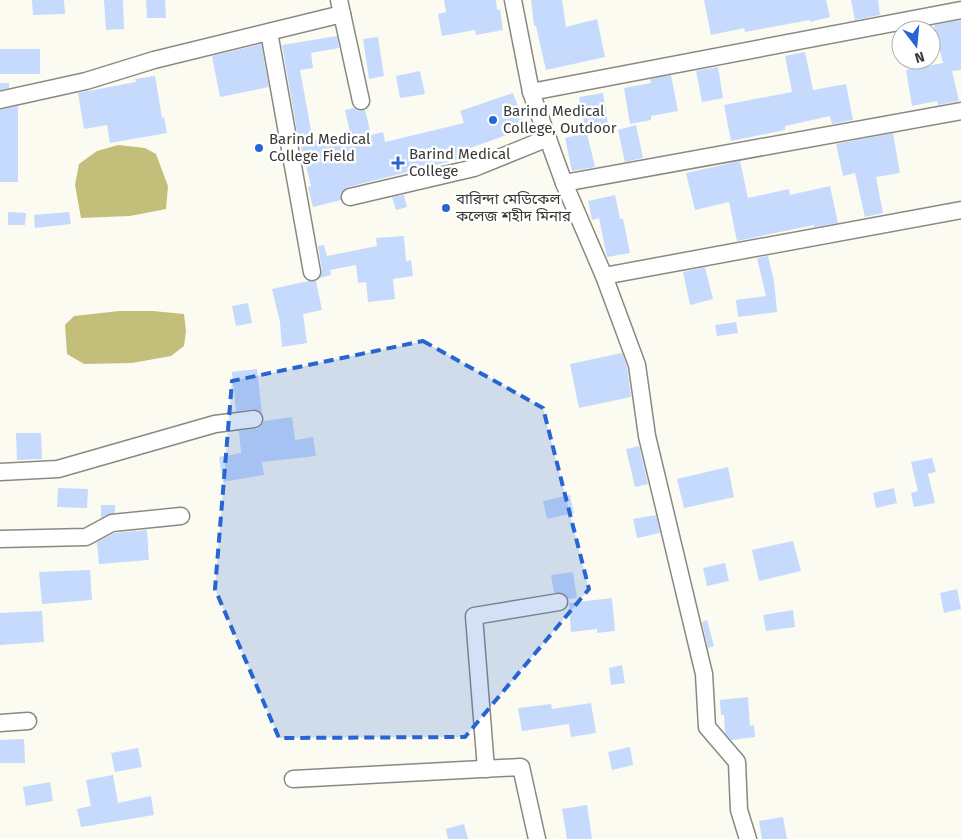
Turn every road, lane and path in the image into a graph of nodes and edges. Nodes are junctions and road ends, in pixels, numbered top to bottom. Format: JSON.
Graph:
{"nodes":[{"id":1,"x":513,"y":0,"type":"edge"},
{"id":2,"x":341,"y":7,"type":"edge"},
{"id":3,"x":961,"y":10,"type":"edge"},
{"id":4,"x":269,"y":32,"type":"junction"},
{"id":5,"x":531,"y":92,"type":"junction"},
{"id":6,"x":0,"y":100,"type":"edge"},
{"id":7,"x":361,"y":101,"type":"dead end"},
{"id":8,"x":961,"y":111,"type":"edge"},
{"id":9,"x":548,"y":138,"type":"junction"},
{"id":10,"x":564,"y":183,"type":"junction"},
{"id":11,"x":350,"y":197,"type":"dead end"},
{"id":12,"x":961,"y":210,"type":"edge"},
{"id":13,"x":312,"y":272,"type":"dead end"},
{"id":14,"x":604,"y":276,"type":"junction"},
{"id":15,"x":254,"y":419,"type":"dead end"},
{"id":16,"x":0,"y":472,"type":"edge"},
{"id":17,"x":181,"y":516,"type":"dead end"},
{"id":18,"x":0,"y":538,"type":"edge"},
{"id":19,"x":560,"y":602,"type":"dead end"},
{"id":20,"x":28,"y":721,"type":"dead end"},
{"id":21,"x":0,"y":723,"type":"edge"},
{"id":22,"x":486,"y":769,"type":"junction"},
{"id":23,"x":293,"y":780,"type":"dead end"},
{"id":24,"x":537,"y":839,"type":"edge"},
{"id":25,"x":748,"y":839,"type":"edge"}],
"edges":[{"from":1,"to":5,"type":"street"},
{"from":2,"to":4,"type":"street"},
{"from":2,"to":7,"type":"street"},
{"from":3,"to":5,"type":"street"},
{"from":4,"to":6,"type":"street"},
{"from":4,"to":13,"type":"street"},
{"from":5,"to":9,"type":"street"},
{"from":8,"to":10,"type":"street"},
{"from":9,"to":10,"type":"street"},
{"from":9,"to":11,"type":"street"},
{"from":10,"to":14,"type":"street"},
{"from":12,"to":14,"type":"street"},
{"from":14,"to":25,"type":"street"},
{"from":15,"to":16,"type":"street"},
{"from":17,"to":18,"type":"street"},
{"from":19,"to":22,"type":"street"},
{"from":20,"to":21,"type":"street"},
{"from":22,"to":23,"type":"street"},
{"from":22,"to":24,"type":"street"}]}
